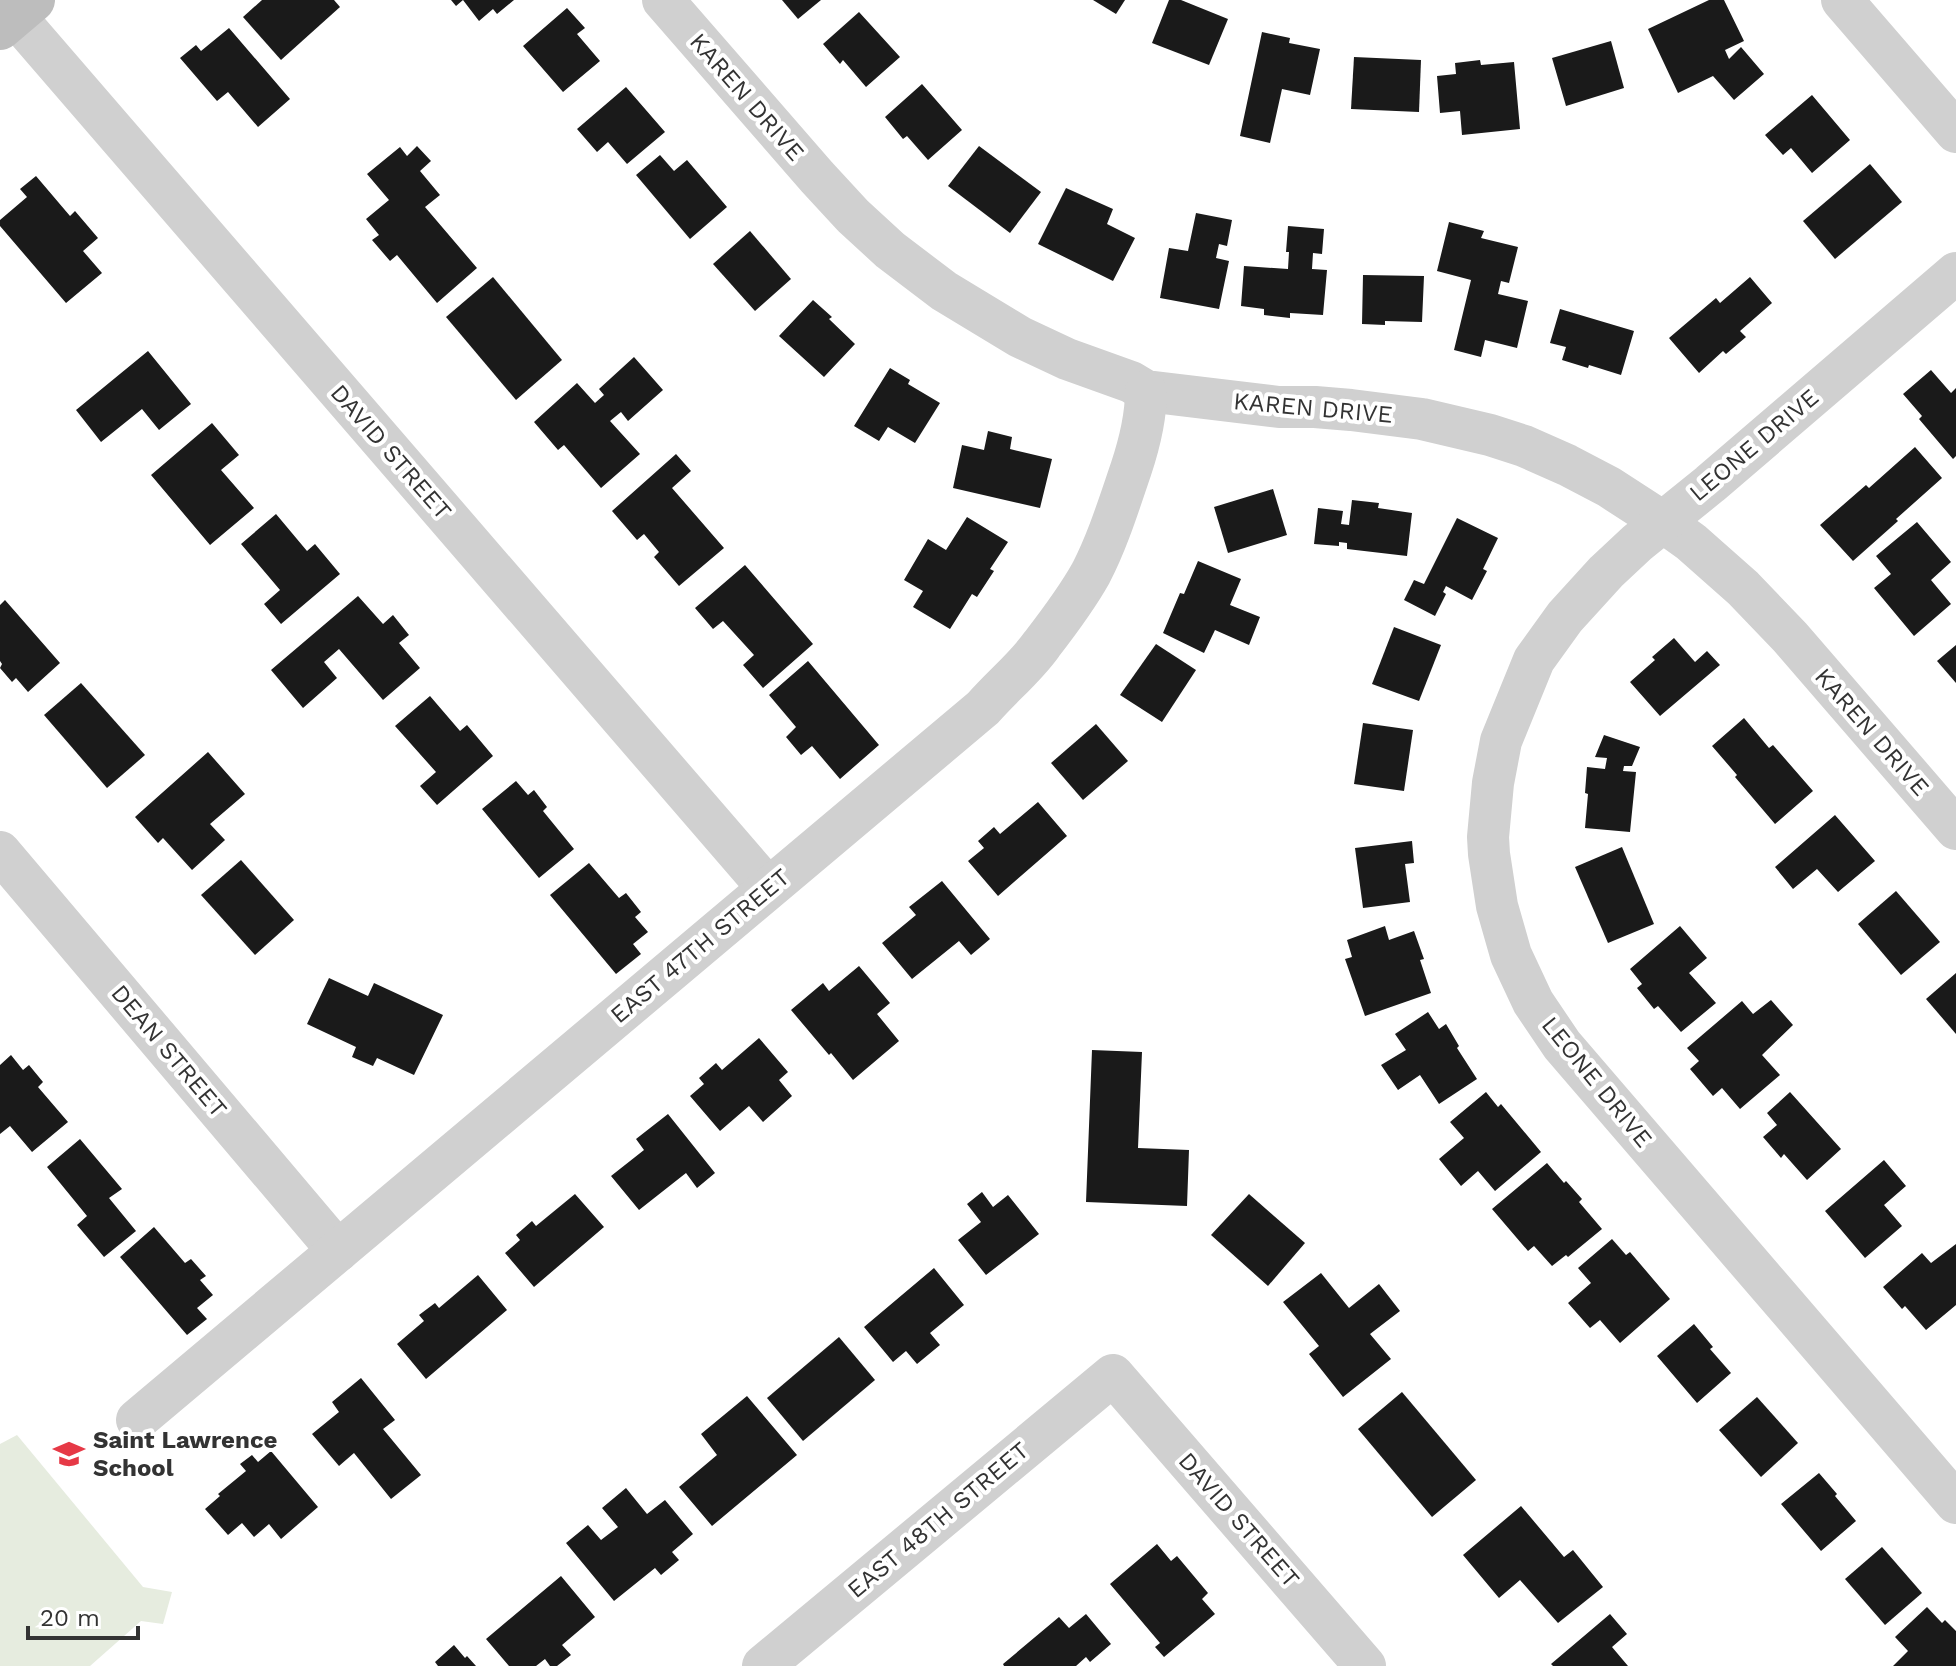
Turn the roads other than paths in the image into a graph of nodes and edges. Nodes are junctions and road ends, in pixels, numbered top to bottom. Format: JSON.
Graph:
{"nodes":[{"id":1,"x":663,"y":0,"type":"edge"},
{"id":2,"x":1842,"y":0,"type":"edge"},
{"id":3,"x":16,"y":14,"type":"edge"},
{"id":4,"x":1956,"y":132,"type":"edge"},
{"id":5,"x":1956,"y":273,"type":"edge"},
{"id":6,"x":1146,"y":391,"type":"junction"},
{"id":7,"x":1663,"y":522,"type":"junction"},
{"id":8,"x":1956,"y":829,"type":"edge"},
{"id":9,"x":0,"y":852,"type":"edge"},
{"id":10,"x":768,"y":888,"type":"junction"},
{"id":11,"x":338,"y":1251,"type":"junction"},
{"id":12,"x":1113,"y":1375,"type":"joint"},
{"id":13,"x":137,"y":1420,"type":"dead end"},
{"id":14,"x":1956,"y":1503,"type":"edge"},
{"id":15,"x":763,"y":1666,"type":"edge"},
{"id":16,"x":1365,"y":1666,"type":"edge"}],
"edges":[{"from":1,"to":6,"type":"street","name":"KAREN DRIVE"},
{"from":2,"to":4,"type":"street"},
{"from":3,"to":10,"type":"street","name":"DAVID STREET"},
{"from":5,"to":7,"type":"street","name":"LEONE DRIVE"},
{"from":6,"to":7,"type":"street","name":"KAREN DRIVE"},
{"from":6,"to":10,"type":"street","name":"EAST 47TH STREET"},
{"from":7,"to":8,"type":"street","name":"KAREN DRIVE"},
{"from":7,"to":14,"type":"street","name":"LEONE DRIVE"},
{"from":9,"to":11,"type":"street","name":"DEAN STREET"},
{"from":10,"to":11,"type":"street","name":"EAST 47TH STREET"},
{"from":11,"to":13,"type":"street","name":"EAST 47TH STREET"},
{"from":12,"to":15,"type":"street","name":"EAST 48TH STREET"},
{"from":12,"to":16,"type":"street","name":"DAVID STREET"}]}
